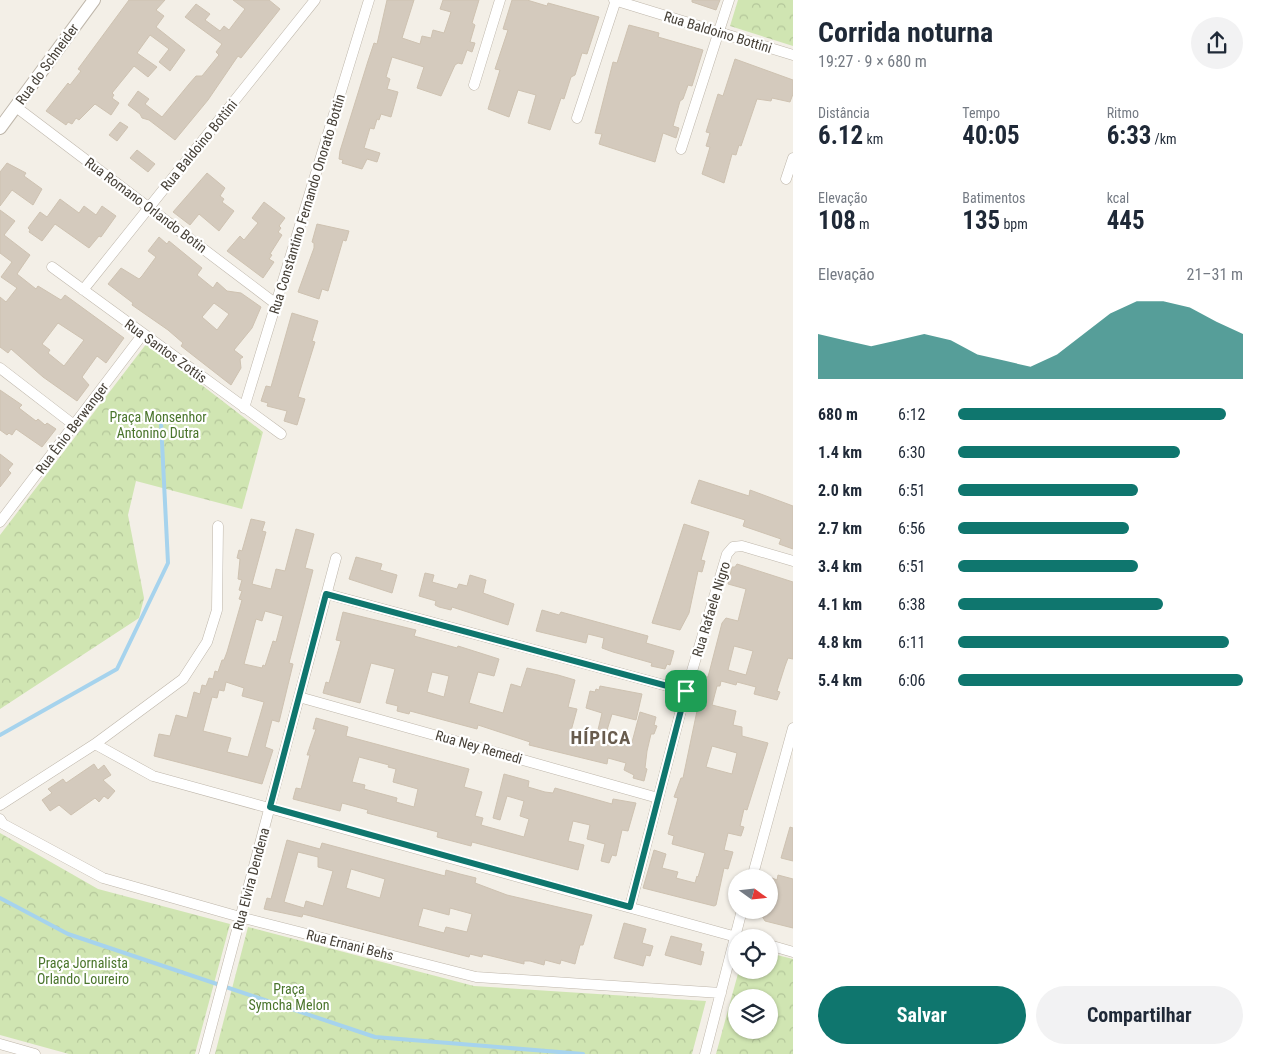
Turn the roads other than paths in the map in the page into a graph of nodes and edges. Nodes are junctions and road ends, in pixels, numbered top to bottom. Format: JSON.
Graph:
{"nodes":[{"id":1,"x":94,"y":0,"type":"edge"},
{"id":2,"x":316,"y":0,"type":"edge"},
{"id":3,"x":369,"y":0,"type":"edge"},
{"id":4,"x":500,"y":0,"type":"edge"},
{"id":5,"x":615,"y":0,"type":"edge"},
{"id":6,"x":729,"y":0,"type":"edge"},
{"id":7,"x":720,"y":32,"type":"junction"},
{"id":8,"x":793,"y":55,"type":"edge"},
{"id":9,"x":474,"y":85,"type":"dead end"},
{"id":10,"x":16,"y":107,"type":"junction"},
{"id":11,"x":576,"y":118,"type":"dead end"},
{"id":12,"x":0,"y":128,"type":"edge"},
{"id":13,"x":681,"y":149,"type":"dead end"},
{"id":14,"x":793,"y":158,"type":"edge"},
{"id":15,"x":786,"y":179,"type":"dead end"},
{"id":16,"x":149,"y":207,"type":"junction"},
{"id":17,"x":52,"y":267,"type":"dead end"},
{"id":18,"x":83,"y":290,"type":"junction"},
{"id":19,"x":276,"y":304,"type":"junction"},
{"id":20,"x":143,"y":334,"type":"junction"},
{"id":21,"x":0,"y":368,"type":"edge"},
{"id":22,"x":244,"y":408,"type":"junction"},
{"id":23,"x":74,"y":425,"type":"junction"},
{"id":24,"x":281,"y":434,"type":"dead end"},
{"id":25,"x":0,"y":522,"type":"edge"},
{"id":26,"x":218,"y":526,"type":"dead end"},
{"id":27,"x":336,"y":558,"type":"dead end"},
{"id":28,"x":793,"y":561,"type":"edge"},
{"id":29,"x":326,"y":594,"type":"junction"},
{"id":30,"x":686,"y":691,"type":"junction"},
{"id":31,"x":299,"y":697,"type":"junction"},
{"id":32,"x":793,"y":728,"type":"edge"},
{"id":33,"x":95,"y":744,"type":"junction"},
{"id":34,"x":658,"y":798,"type":"junction"},
{"id":35,"x":0,"y":805,"type":"edge"},
{"id":36,"x":270,"y":807,"type":"junction"},
{"id":37,"x":0,"y":819,"type":"edge"},
{"id":38,"x":754,"y":869,"type":"edge"},
{"id":39,"x":630,"y":907,"type":"junction"},
{"id":40,"x":240,"y":917,"type":"junction"},
{"id":41,"x":728,"y":934,"type":"edge"},
{"id":42,"x":778,"y":948,"type":"edge"},
{"id":43,"x":793,"y":952,"type":"edge"},
{"id":44,"x":728,"y":970,"type":"edge"},
{"id":45,"x":721,"y":993,"type":"junction"},
{"id":46,"x":0,"y":1044,"type":"edge"},
{"id":47,"x":706,"y":1050,"type":"edge"},
{"id":48,"x":35,"y":1054,"type":"edge"},
{"id":49,"x":204,"y":1054,"type":"edge"}],
"edges":[{"from":1,"to":10,"type":"street","name":"Rua do Schneider"},
{"from":2,"to":16,"type":"street","name":"Rua Baldoino Bottini"},
{"from":3,"to":19,"type":"street","name":"Rua Constantino Fernando Onorato Bottin"},
{"from":4,"to":9,"type":"street"},
{"from":5,"to":7,"type":"street","name":"Rua Baldoino Bottini"},
{"from":5,"to":11,"type":"street"},
{"from":6,"to":7,"type":"street"},
{"from":7,"to":8,"type":"street","name":"Rua Baldoino Bottini"},
{"from":7,"to":13,"type":"street"},
{"from":10,"to":12,"type":"street","name":"Rua do Schneider"},
{"from":10,"to":16,"type":"street","name":"Rua Romano Orlando Botin"},
{"from":14,"to":15,"type":"street"},
{"from":16,"to":18,"type":"street","name":"Rua Baldoino Bottini"},
{"from":16,"to":19,"type":"street","name":"Rua Romano Orlando Botin"},
{"from":17,"to":18,"type":"street","name":"Rua Santos Zottis"},
{"from":18,"to":20,"type":"street","name":"Rua Santos Zottis"},
{"from":19,"to":22,"type":"street","name":"Rua Constantino Fernando Onorato Bottin"},
{"from":20,"to":22,"type":"street","name":"Rua Santos Zottis"},
{"from":20,"to":23,"type":"street","name":"Rua Ênio Berwanger"},
{"from":21,"to":23,"type":"street"},
{"from":22,"to":24,"type":"street","name":"Rua Santos Zottis"},
{"from":23,"to":25,"type":"street","name":"Rua Ênio Berwanger"},
{"from":26,"to":33,"type":"street"},
{"from":27,"to":29,"type":"street","name":"Rua Elvira Dendena"},
{"from":28,"to":30,"type":"street","name":"Rua Rafaele Nigro"},
{"from":29,"to":30,"type":"street"},
{"from":29,"to":31,"type":"street","name":"Rua Elvira Dendena"},
{"from":30,"to":34,"type":"street","name":"Rua Rafaele Nigro"},
{"from":31,"to":34,"type":"street","name":"Rua Ney Remedi"},
{"from":31,"to":36,"type":"street","name":"Rua Elvira Dendena"},
{"from":32,"to":38,"type":"street"},
{"from":33,"to":35,"type":"street"},
{"from":33,"to":36,"type":"street"},
{"from":34,"to":39,"type":"street","name":"Rua Rafaele Nigro"},
{"from":36,"to":39,"type":"street"},
{"from":36,"to":40,"type":"street","name":"Rua Elvira Dendena"},
{"from":37,"to":40,"type":"street","name":"Rua Ernani Behs"},
{"from":39,"to":41,"type":"street"},
{"from":40,"to":45,"type":"street","name":"Rua Ernani Behs"},
{"from":40,"to":49,"type":"street","name":"Rua Elvira Dendena"},
{"from":42,"to":43,"type":"street"},
{"from":44,"to":45,"type":"street"},
{"from":45,"to":47,"type":"street"},
{"from":46,"to":48,"type":"street"}]}
